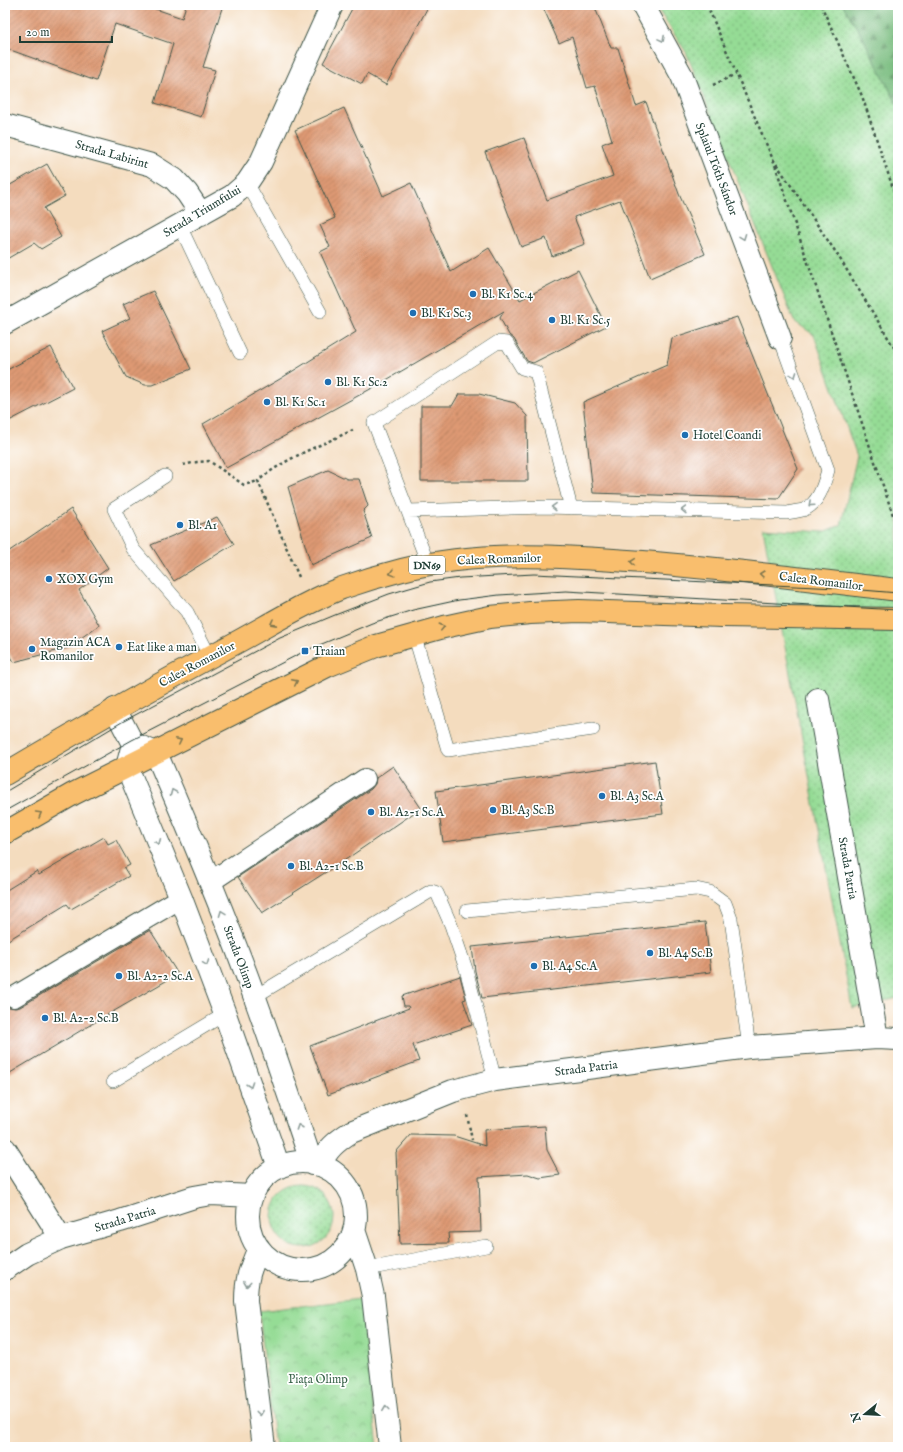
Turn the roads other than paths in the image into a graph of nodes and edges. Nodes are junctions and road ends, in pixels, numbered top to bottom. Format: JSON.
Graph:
{"nodes":[{"id":1,"x":332,"y":5,"type":"edge"},
{"id":2,"x":643,"y":5,"type":"edge"},
{"id":3,"x":5,"y":125,"type":"edge"},
{"id":4,"x":247,"y":183,"type":"junction"},
{"id":5,"x":200,"y":214,"type":"junction"},
{"id":6,"x":180,"y":226,"type":"junction"},
{"id":7,"x":320,"y":312,"type":"dead end"},
{"id":8,"x":5,"y":323,"type":"edge"},
{"id":9,"x":780,"y":338,"type":"joint"},
{"id":10,"x":240,"y":352,"type":"dead end"},
{"id":11,"x":165,"y":476,"type":"road end"},
{"id":12,"x":571,"y":508,"type":"junction"},
{"id":13,"x":408,"y":511,"type":"junction"},
{"id":14,"x":428,"y":564,"type":"junction"},
{"id":15,"x":898,"y":590,"type":"edge"},
{"id":16,"x":898,"y":619,"type":"edge"},
{"id":17,"x":414,"y":634,"type":"junction"},
{"id":18,"x":210,"y":657,"type":"junction"},
{"id":19,"x":818,"y":698,"type":"dead end"},
{"id":20,"x":115,"y":709,"type":"junction"},
{"id":21,"x":594,"y":729,"type":"dead end"},
{"id":22,"x":133,"y":744,"type":"junction"},
{"id":23,"x":156,"y":753,"type":"junction"},
{"id":24,"x":127,"y":767,"type":"junction"},
{"id":25,"x":5,"y":774,"type":"edge"},
{"id":26,"x":365,"y":779,"type":"dead end"},
{"id":27,"x":5,"y":833,"type":"edge"},
{"id":28,"x":210,"y":882,"type":"junction"},
{"id":29,"x":181,"y":898,"type":"junction"},
{"id":30,"x":467,"y":911,"type":"dead end"},
{"id":31,"x":14,"y":997,"type":"dead end"},
{"id":32,"x":254,"y":997,"type":"junction"},
{"id":33,"x":225,"y":1014,"type":"junction"},
{"id":34,"x":888,"y":1039,"type":"edge"},
{"id":35,"x":749,"y":1047,"type":"junction"},
{"id":36,"x":495,"y":1080,"type":"junction"},
{"id":37,"x":113,"y":1081,"type":"dead end"},
{"id":38,"x":5,"y":1149,"type":"edge"},
{"id":39,"x":315,"y":1164,"type":"junction"},
{"id":40,"x":279,"y":1167,"type":"junction"},
{"id":41,"x":252,"y":1196,"type":"junction"},
{"id":42,"x":354,"y":1230,"type":"junction"},
{"id":43,"x":61,"y":1238,"type":"junction"},
{"id":44,"x":486,"y":1246,"type":"dead end"},
{"id":45,"x":259,"y":1248,"type":"junction"},
{"id":46,"x":5,"y":1269,"type":"edge"},
{"id":47,"x":367,"y":1269,"type":"junction"},
{"id":48,"x":264,"y":1447,"type":"edge"},
{"id":49,"x":390,"y":1447,"type":"edge"}],
"edges":[{"from":1,"to":4,"type":"street","name":"Strada Triumfului"},
{"from":2,"to":9,"type":"street","name":"Splaiul Tóth Sándor","one_way":true},
{"from":3,"to":5,"type":"street","name":"Strada Labirint"},
{"from":4,"to":5,"type":"street","name":"Strada Triumfului"},
{"from":4,"to":7,"type":"lane"},
{"from":5,"to":6,"type":"street","name":"Strada Triumfului"},
{"from":6,"to":8,"type":"street","name":"Strada Triumfului"},
{"from":6,"to":10,"type":"lane"},
{"from":9,"to":12,"type":"lane","one_way":true},
{"from":11,"to":18,"type":"lane"},
{"from":12,"to":13,"type":"lane","one_way":true},
{"from":12,"to":13,"type":"lane"},
{"from":13,"to":14,"type":"lane"},
{"from":15,"to":14,"type":"main road","name":"Calea Romanilor","number":"DN69","one_way":true},
{"from":14,"to":18,"type":"main road","name":"Calea Romanilor","number":"DN69","one_way":true},
{"from":17,"to":16,"type":"main road","one_way":true},
{"from":17,"to":21,"type":"lane"},
{"from":23,"to":17,"type":"main road","one_way":true},
{"from":18,"to":20,"type":"main road","name":"Calea Romanilor","number":"DN69"},
{"from":19,"to":34,"type":"street","name":"Strada Patria"},
{"from":20,"to":22,"type":"street"},
{"from":20,"to":25,"type":"main road","name":"Calea Romanilor","number":"DN69"},
{"from":22,"to":23,"type":"street"},
{"from":22,"to":24,"type":"street"},
{"from":23,"to":24,"type":"main road"},
{"from":28,"to":23,"type":"street","name":"Strada Olimp","one_way":true},
{"from":27,"to":24,"type":"main road","one_way":true},
{"from":24,"to":29,"type":"street","one_way":true},
{"from":26,"to":28,"type":"street"},
{"from":32,"to":28,"type":"street","name":"Strada Olimp","one_way":true},
{"from":29,"to":31,"type":"street"},
{"from":29,"to":33,"type":"street","one_way":true},
{"from":30,"to":35,"type":"lane"},
{"from":32,"to":36,"type":"lane"},
{"from":39,"to":32,"type":"street","name":"Strada Olimp","one_way":true},
{"from":33,"to":37,"type":"lane"},
{"from":33,"to":40,"type":"street","one_way":true},
{"from":34,"to":35,"type":"street","name":"Strada Patria"},
{"from":35,"to":36,"type":"street","name":"Strada Patria"},
{"from":36,"to":39,"type":"street","name":"Strada Patria"},
{"from":38,"to":43,"type":"street"},
{"from":39,"to":40,"type":"street"},
{"from":39,"to":42,"type":"street"},
{"from":40,"to":41,"type":"street"},
{"from":41,"to":43,"type":"street","name":"Strada Patria"},
{"from":41,"to":45,"type":"street"},
{"from":42,"to":45,"type":"street"},
{"from":42,"to":47,"type":"street"},
{"from":43,"to":46,"type":"street","name":"Strada Patria"},
{"from":44,"to":47,"type":"lane"},
{"from":45,"to":48,"type":"street","one_way":true},
{"from":49,"to":47,"type":"street","one_way":true}]}
